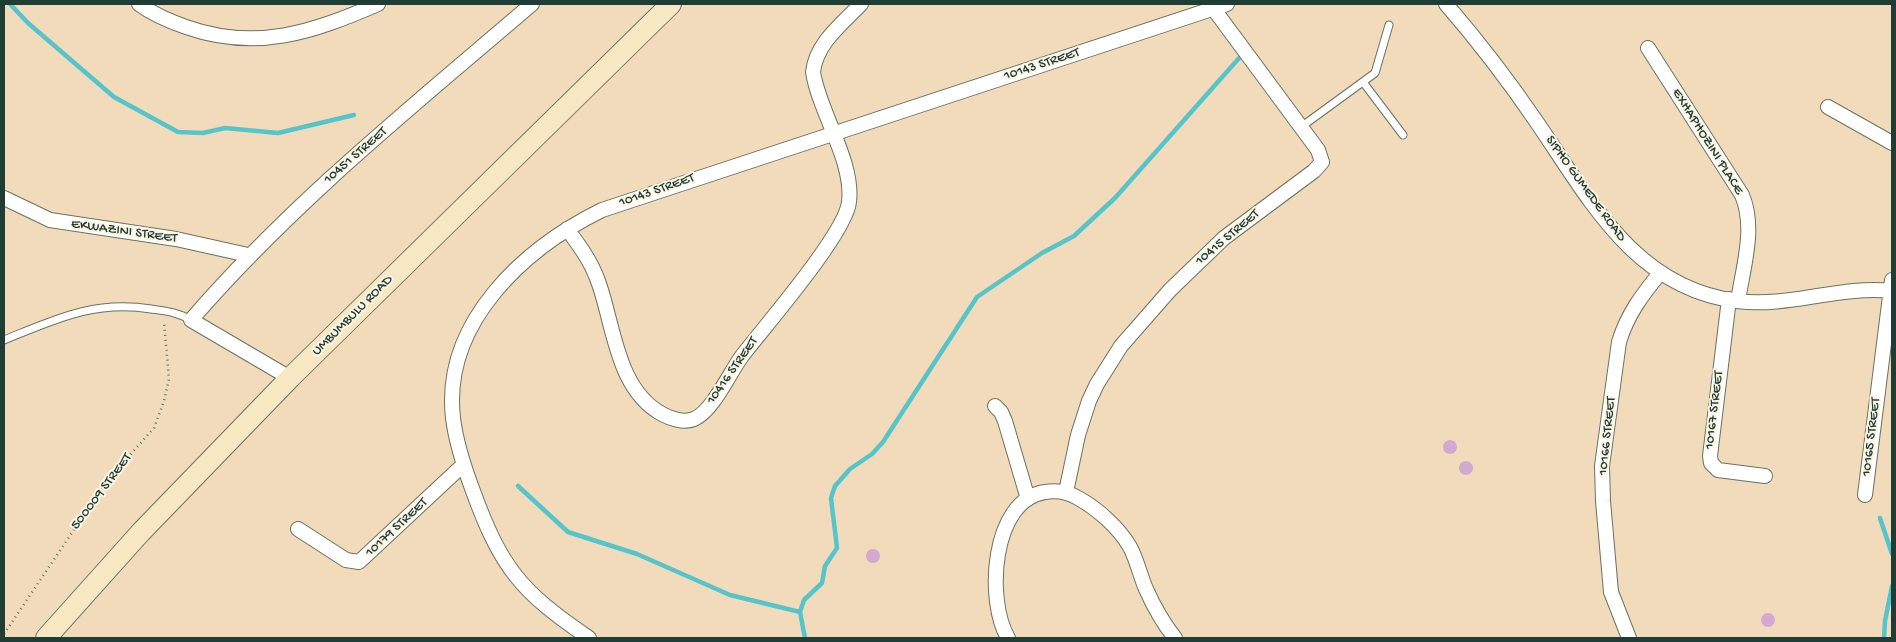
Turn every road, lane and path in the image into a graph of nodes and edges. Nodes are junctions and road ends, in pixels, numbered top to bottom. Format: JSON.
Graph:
{"nodes":[{"id":1,"x":138,"y":4,"type":"edge"},
{"id":2,"x":378,"y":4,"type":"edge"},
{"id":3,"x":532,"y":4,"type":"edge"},
{"id":4,"x":671,"y":4,"type":"edge"},
{"id":5,"x":862,"y":4,"type":"edge"},
{"id":6,"x":1446,"y":4,"type":"edge"},
{"id":7,"x":1217,"y":5,"type":"edge"},
{"id":8,"x":1389,"y":25,"type":"dead end"},
{"id":9,"x":1648,"y":48,"type":"dead end"},
{"id":10,"x":1363,"y":82,"type":"junction"},
{"id":11,"x":1828,"y":106,"type":"dead end"},
{"id":12,"x":1301,"y":127,"type":"junction"},
{"id":13,"x":834,"y":132,"type":"junction"},
{"id":14,"x":1403,"y":135,"type":"dead end"},
{"id":15,"x":1892,"y":143,"type":"edge"},
{"id":16,"x":4,"y":198,"type":"edge"},
{"id":17,"x":567,"y":229,"type":"junction"},
{"id":18,"x":248,"y":255,"type":"junction"},
{"id":19,"x":1660,"y":273,"type":"junction"},
{"id":20,"x":1892,"y":287,"type":"edge"},
{"id":21,"x":1734,"y":300,"type":"junction"},
{"id":22,"x":162,"y":310,"type":"junction"},
{"id":23,"x":191,"y":320,"type":"junction"},
{"id":24,"x":4,"y":340,"type":"edge"},
{"id":25,"x":290,"y":378,"type":"junction"},
{"id":26,"x":995,"y":406,"type":"dead end"},
{"id":27,"x":463,"y":465,"type":"junction"},
{"id":28,"x":1765,"y":476,"type":"dead end"},
{"id":29,"x":1066,"y":492,"type":"junction"},
{"id":30,"x":1865,"y":495,"type":"dead end"},
{"id":31,"x":1028,"y":498,"type":"junction"},
{"id":32,"x":298,"y":529,"type":"dead end"},
{"id":33,"x":4,"y":634,"type":"edge"},
{"id":34,"x":46,"y":638,"type":"edge"},
{"id":35,"x":588,"y":638,"type":"edge"},
{"id":36,"x":1008,"y":638,"type":"edge"},
{"id":37,"x":1175,"y":638,"type":"edge"},
{"id":38,"x":1630,"y":638,"type":"edge"}],
"edges":[{"from":1,"to":2,"type":"street"},
{"from":3,"to":18,"type":"street","name":"10451 STREET"},
{"from":4,"to":25,"type":"main road","name":"UMBUMBULU ROAD"},
{"from":5,"to":13,"type":"street"},
{"from":6,"to":19,"type":"street","name":"SIPHO GUMEDE ROAD"},
{"from":7,"to":12,"type":"street","name":"10415 STREET"},
{"from":7,"to":13,"type":"street","name":"10143 STREET"},
{"from":8,"to":10,"type":"lane"},
{"from":9,"to":21,"type":"street","name":"EXHAPHOZINI PLACE"},
{"from":10,"to":12,"type":"lane"},
{"from":10,"to":14,"type":"lane"},
{"from":11,"to":15,"type":"street"},
{"from":12,"to":29,"type":"street","name":"10415 STREET"},
{"from":13,"to":17,"type":"street","name":"10143 STREET"},
{"from":13,"to":17,"type":"street","name":"10416 STREET"},
{"from":16,"to":18,"type":"street","name":"EKWAZINI STREET"},
{"from":17,"to":27,"type":"street","name":"10143 STREET"},
{"from":18,"to":23,"type":"street","name":"10451 STREET"},
{"from":19,"to":21,"type":"street","name":"SIPHO GUMEDE ROAD"},
{"from":19,"to":38,"type":"street","name":"10166 STREET"},
{"from":20,"to":21,"type":"street","name":"SIPHO GUMEDE ROAD"},
{"from":20,"to":30,"type":"street","name":"10165 STREET"},
{"from":21,"to":28,"type":"street","name":"10167 STREET"},
{"from":22,"to":23,"type":"lane"},
{"from":22,"to":24,"type":"lane"},
{"from":22,"to":33,"type":"path","name":"500009 STREET"},
{"from":23,"to":25,"type":"street"},
{"from":25,"to":34,"type":"main road","name":"UMBUMBULU ROAD"},
{"from":26,"to":31,"type":"street"},
{"from":27,"to":32,"type":"street","name":"10179 STREET"},
{"from":27,"to":35,"type":"street","name":"10143 STREET"},
{"from":29,"to":31,"type":"street"},
{"from":29,"to":37,"type":"street"},
{"from":31,"to":36,"type":"street"}]}
